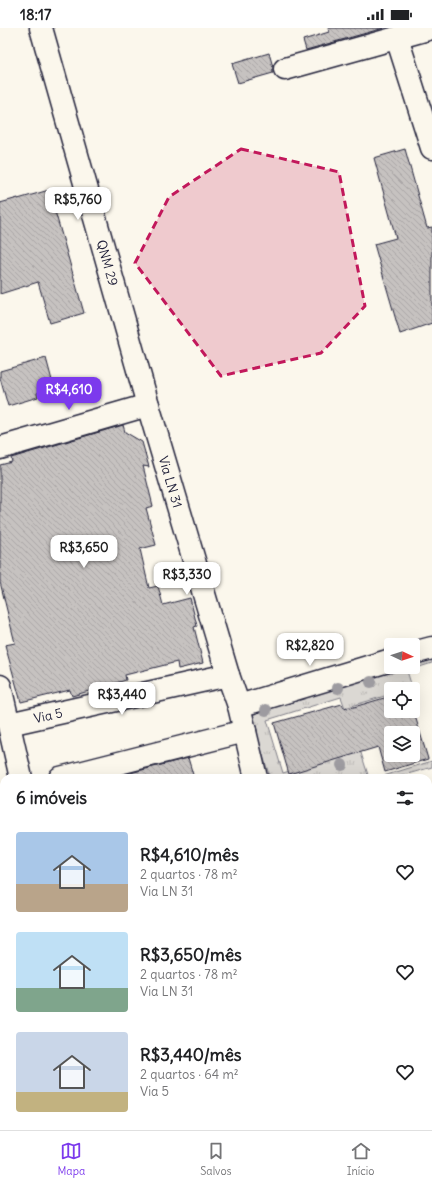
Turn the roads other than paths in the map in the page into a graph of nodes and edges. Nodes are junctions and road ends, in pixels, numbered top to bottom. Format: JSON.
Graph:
{"nodes":[{"id":1,"x":40,"y":28,"type":"edge"},
{"id":2,"x":432,"y":28,"type":"edge"},
{"id":3,"x":396,"y":38,"type":"junction"},
{"id":4,"x":285,"y":69,"type":"dead end"},
{"id":5,"x":432,"y":148,"type":"edge"},
{"id":6,"x":148,"y":406,"type":"junction"},
{"id":7,"x":0,"y":448,"type":"edge"},
{"id":8,"x":432,"y":648,"type":"edge"},
{"id":9,"x":420,"y":651,"type":"edge"},
{"id":10,"x":384,"y":662,"type":"edge"},
{"id":11,"x":228,"y":675,"type":"junction"},
{"id":12,"x":0,"y":686,"type":"edge"},
{"id":13,"x":238,"y":706,"type":"junction"},
{"id":14,"x":9,"y":724,"type":"junction"},
{"id":15,"x":245,"y":731,"type":"junction"},
{"id":16,"x":20,"y":774,"type":"edge"},
{"id":17,"x":76,"y":774,"type":"edge"},
{"id":18,"x":255,"y":774,"type":"edge"}],
"edges":[{"from":1,"to":6,"type":"street","name":"QNM 29"},
{"from":2,"to":3,"type":"street"},
{"from":3,"to":4,"type":"street"},
{"from":3,"to":5,"type":"street"},
{"from":6,"to":7,"type":"street"},
{"from":6,"to":11,"type":"street","name":"Via LN 31"},
{"from":8,"to":9,"type":"street"},
{"from":10,"to":13,"type":"street"},
{"from":11,"to":13,"type":"street","name":"Via LN 31"},
{"from":11,"to":14,"type":"street","name":"Via 5"},
{"from":12,"to":14,"type":"street"},
{"from":13,"to":15,"type":"street","name":"Via LN 31"},
{"from":14,"to":16,"type":"street"},
{"from":15,"to":17,"type":"street"},
{"from":15,"to":18,"type":"street","name":"Via LN 31"}]}
